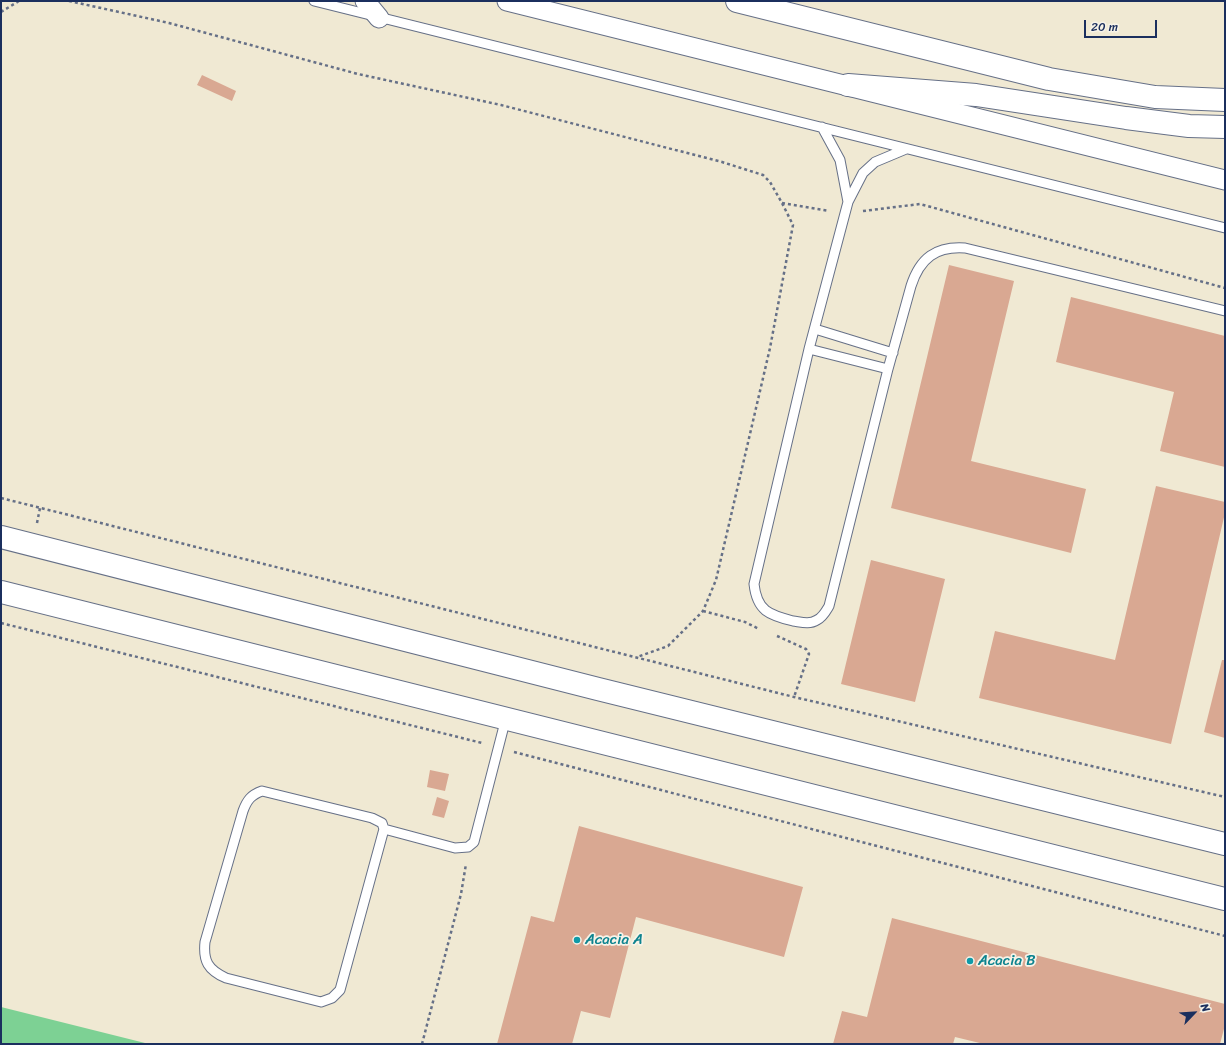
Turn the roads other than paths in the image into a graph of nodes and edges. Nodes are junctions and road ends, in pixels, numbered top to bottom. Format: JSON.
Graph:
{"nodes":[{"id":1,"x":314,"y":1,"type":"edge"},
{"id":2,"x":365,"y":1,"type":"edge"},
{"id":3,"x":507,"y":1,"type":"edge"},
{"id":4,"x":738,"y":1,"type":"edge"},
{"id":5,"x":379,"y":18,"type":"junction"},
{"id":6,"x":848,"y":85,"type":"junction"},
{"id":7,"x":1225,"y":100,"type":"edge"},
{"id":8,"x":822,"y":127,"type":"junction"},
{"id":9,"x":1225,"y":127,"type":"edge"},
{"id":10,"x":906,"y":149,"type":"junction"},
{"id":11,"x":1225,"y":180,"type":"edge"},
{"id":12,"x":848,"y":202,"type":"junction"},
{"id":13,"x":1225,"y":228,"type":"edge"},
{"id":14,"x":1225,"y":311,"type":"edge"},
{"id":15,"x":815,"y":329,"type":"junction"},
{"id":16,"x":809,"y":349,"type":"junction"},
{"id":17,"x":893,"y":352,"type":"junction"},
{"id":18,"x":888,"y":369,"type":"junction"},
{"id":19,"x":1,"y":537,"type":"edge"},
{"id":20,"x":1,"y":592,"type":"edge"},
{"id":21,"x":506,"y":718,"type":"junction"},
{"id":22,"x":384,"y":829,"type":"junction"},
{"id":23,"x":1225,"y":844,"type":"edge"},
{"id":24,"x":1225,"y":898,"type":"edge"}],
"edges":[{"from":1,"to":5,"type":"lane"},
{"from":2,"to":5,"type":"street"},
{"from":3,"to":6,"type":"street"},
{"from":4,"to":7,"type":"main road"},
{"from":5,"to":8,"type":"lane"},
{"from":6,"to":9,"type":"main road"},
{"from":6,"to":11,"type":"street"},
{"from":8,"to":10,"type":"lane"},
{"from":8,"to":12,"type":"lane"},
{"from":10,"to":12,"type":"lane"},
{"from":10,"to":13,"type":"lane"},
{"from":12,"to":15,"type":"lane"},
{"from":14,"to":17,"type":"lane"},
{"from":15,"to":16,"type":"lane"},
{"from":15,"to":17,"type":"lane"},
{"from":16,"to":18,"type":"lane"},
{"from":16,"to":18,"type":"lane"},
{"from":17,"to":18,"type":"lane"},
{"from":19,"to":23,"type":"main road"},
{"from":20,"to":21,"type":"main road"},
{"from":21,"to":22,"type":"lane"},
{"from":21,"to":24,"type":"main road"},
{"from":22,"to":22,"type":"lane"}]}
